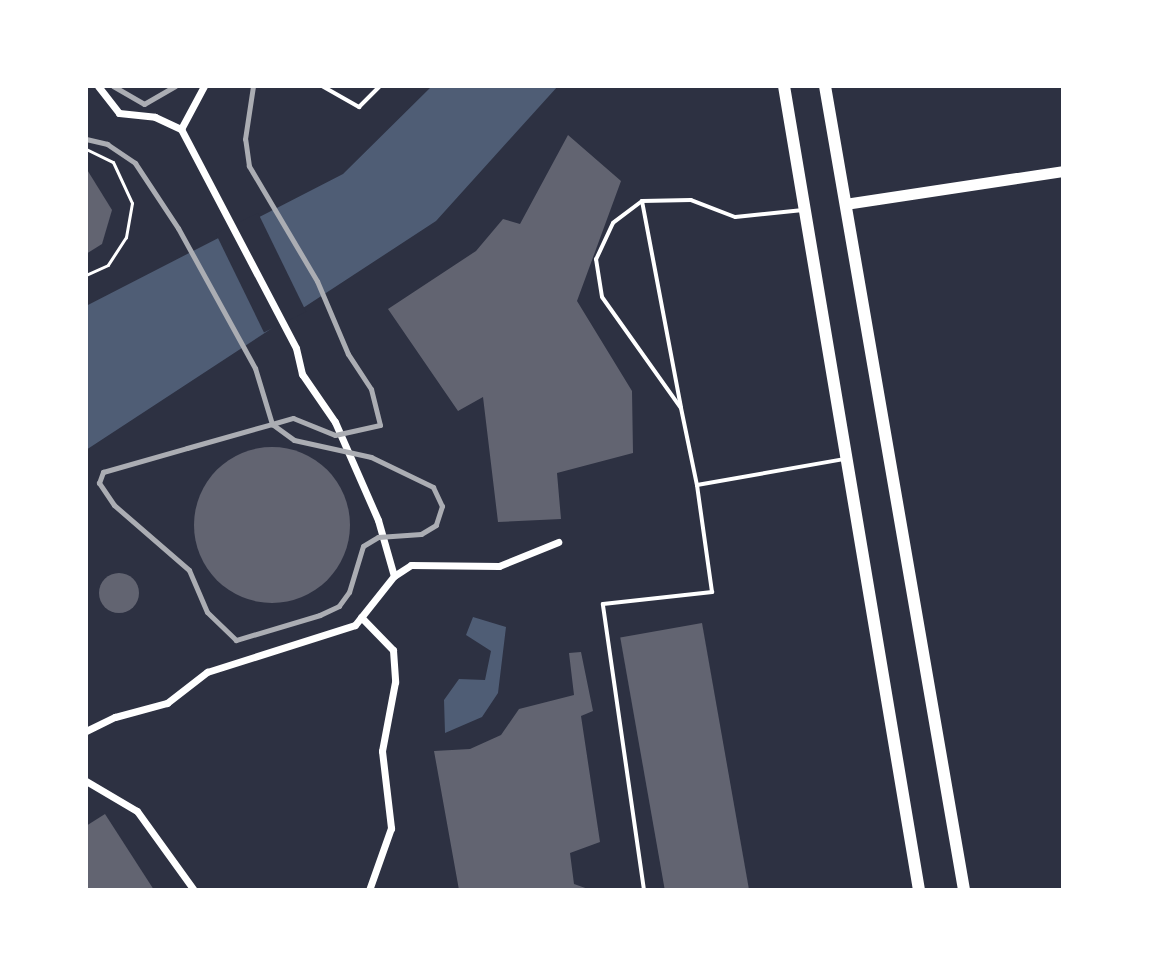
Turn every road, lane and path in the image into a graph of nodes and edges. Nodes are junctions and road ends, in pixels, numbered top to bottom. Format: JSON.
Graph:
{"nodes":[{"id":1,"x":98,"y":86,"type":"edge"},
{"id":2,"x":204,"y":86,"type":"edge"},
{"id":3,"x":322,"y":86,"type":"edge"},
{"id":4,"x":380,"y":86,"type":"edge"},
{"id":5,"x":784,"y":86,"type":"edge"},
{"id":6,"x":825,"y":86,"type":"edge"},
{"id":7,"x":181,"y":129,"type":"junction"},
{"id":8,"x":86,"y":149,"type":"edge"},
{"id":9,"x":1063,"y":171,"type":"edge"},
{"id":10,"x":642,"y":201,"type":"junction"},
{"id":11,"x":845,"y":204,"type":"junction"},
{"id":12,"x":805,"y":210,"type":"junction"},
{"id":13,"x":86,"y":275,"type":"edge"},
{"id":14,"x":681,"y":408,"type":"junction"},
{"id":15,"x":849,"y":458,"type":"junction"},
{"id":16,"x":697,"y":485,"type":"junction"},
{"id":17,"x":558,"y":542,"type":"dead end"},
{"id":18,"x":394,"y":576,"type":"junction"},
{"id":19,"x":361,"y":617,"type":"junction"},
{"id":20,"x":86,"y":731,"type":"edge"},
{"id":21,"x":86,"y":781,"type":"edge"},
{"id":22,"x":194,"y":890,"type":"edge"},
{"id":23,"x":369,"y":890,"type":"edge"},
{"id":24,"x":644,"y":890,"type":"edge"},
{"id":25,"x":919,"y":890,"type":"edge"},
{"id":26,"x":964,"y":890,"type":"edge"}],
"edges":[{"from":1,"to":7,"type":"street"},
{"from":2,"to":7,"type":"street"},
{"from":3,"to":4,"type":"lane"},
{"from":5,"to":12,"type":"main road"},
{"from":6,"to":11,"type":"main road"},
{"from":7,"to":18,"type":"street"},
{"from":8,"to":13,"type":"path"},
{"from":9,"to":11,"type":"street"},
{"from":10,"to":12,"type":"lane"},
{"from":10,"to":14,"type":"lane"},
{"from":10,"to":14,"type":"lane"},
{"from":11,"to":26,"type":"main road"},
{"from":12,"to":15,"type":"main road"},
{"from":14,"to":16,"type":"lane"},
{"from":15,"to":16,"type":"lane"},
{"from":15,"to":25,"type":"main road"},
{"from":16,"to":24,"type":"lane"},
{"from":17,"to":18,"type":"street"},
{"from":18,"to":19,"type":"street"},
{"from":19,"to":20,"type":"street"},
{"from":19,"to":23,"type":"street"},
{"from":21,"to":22,"type":"street"}]}
